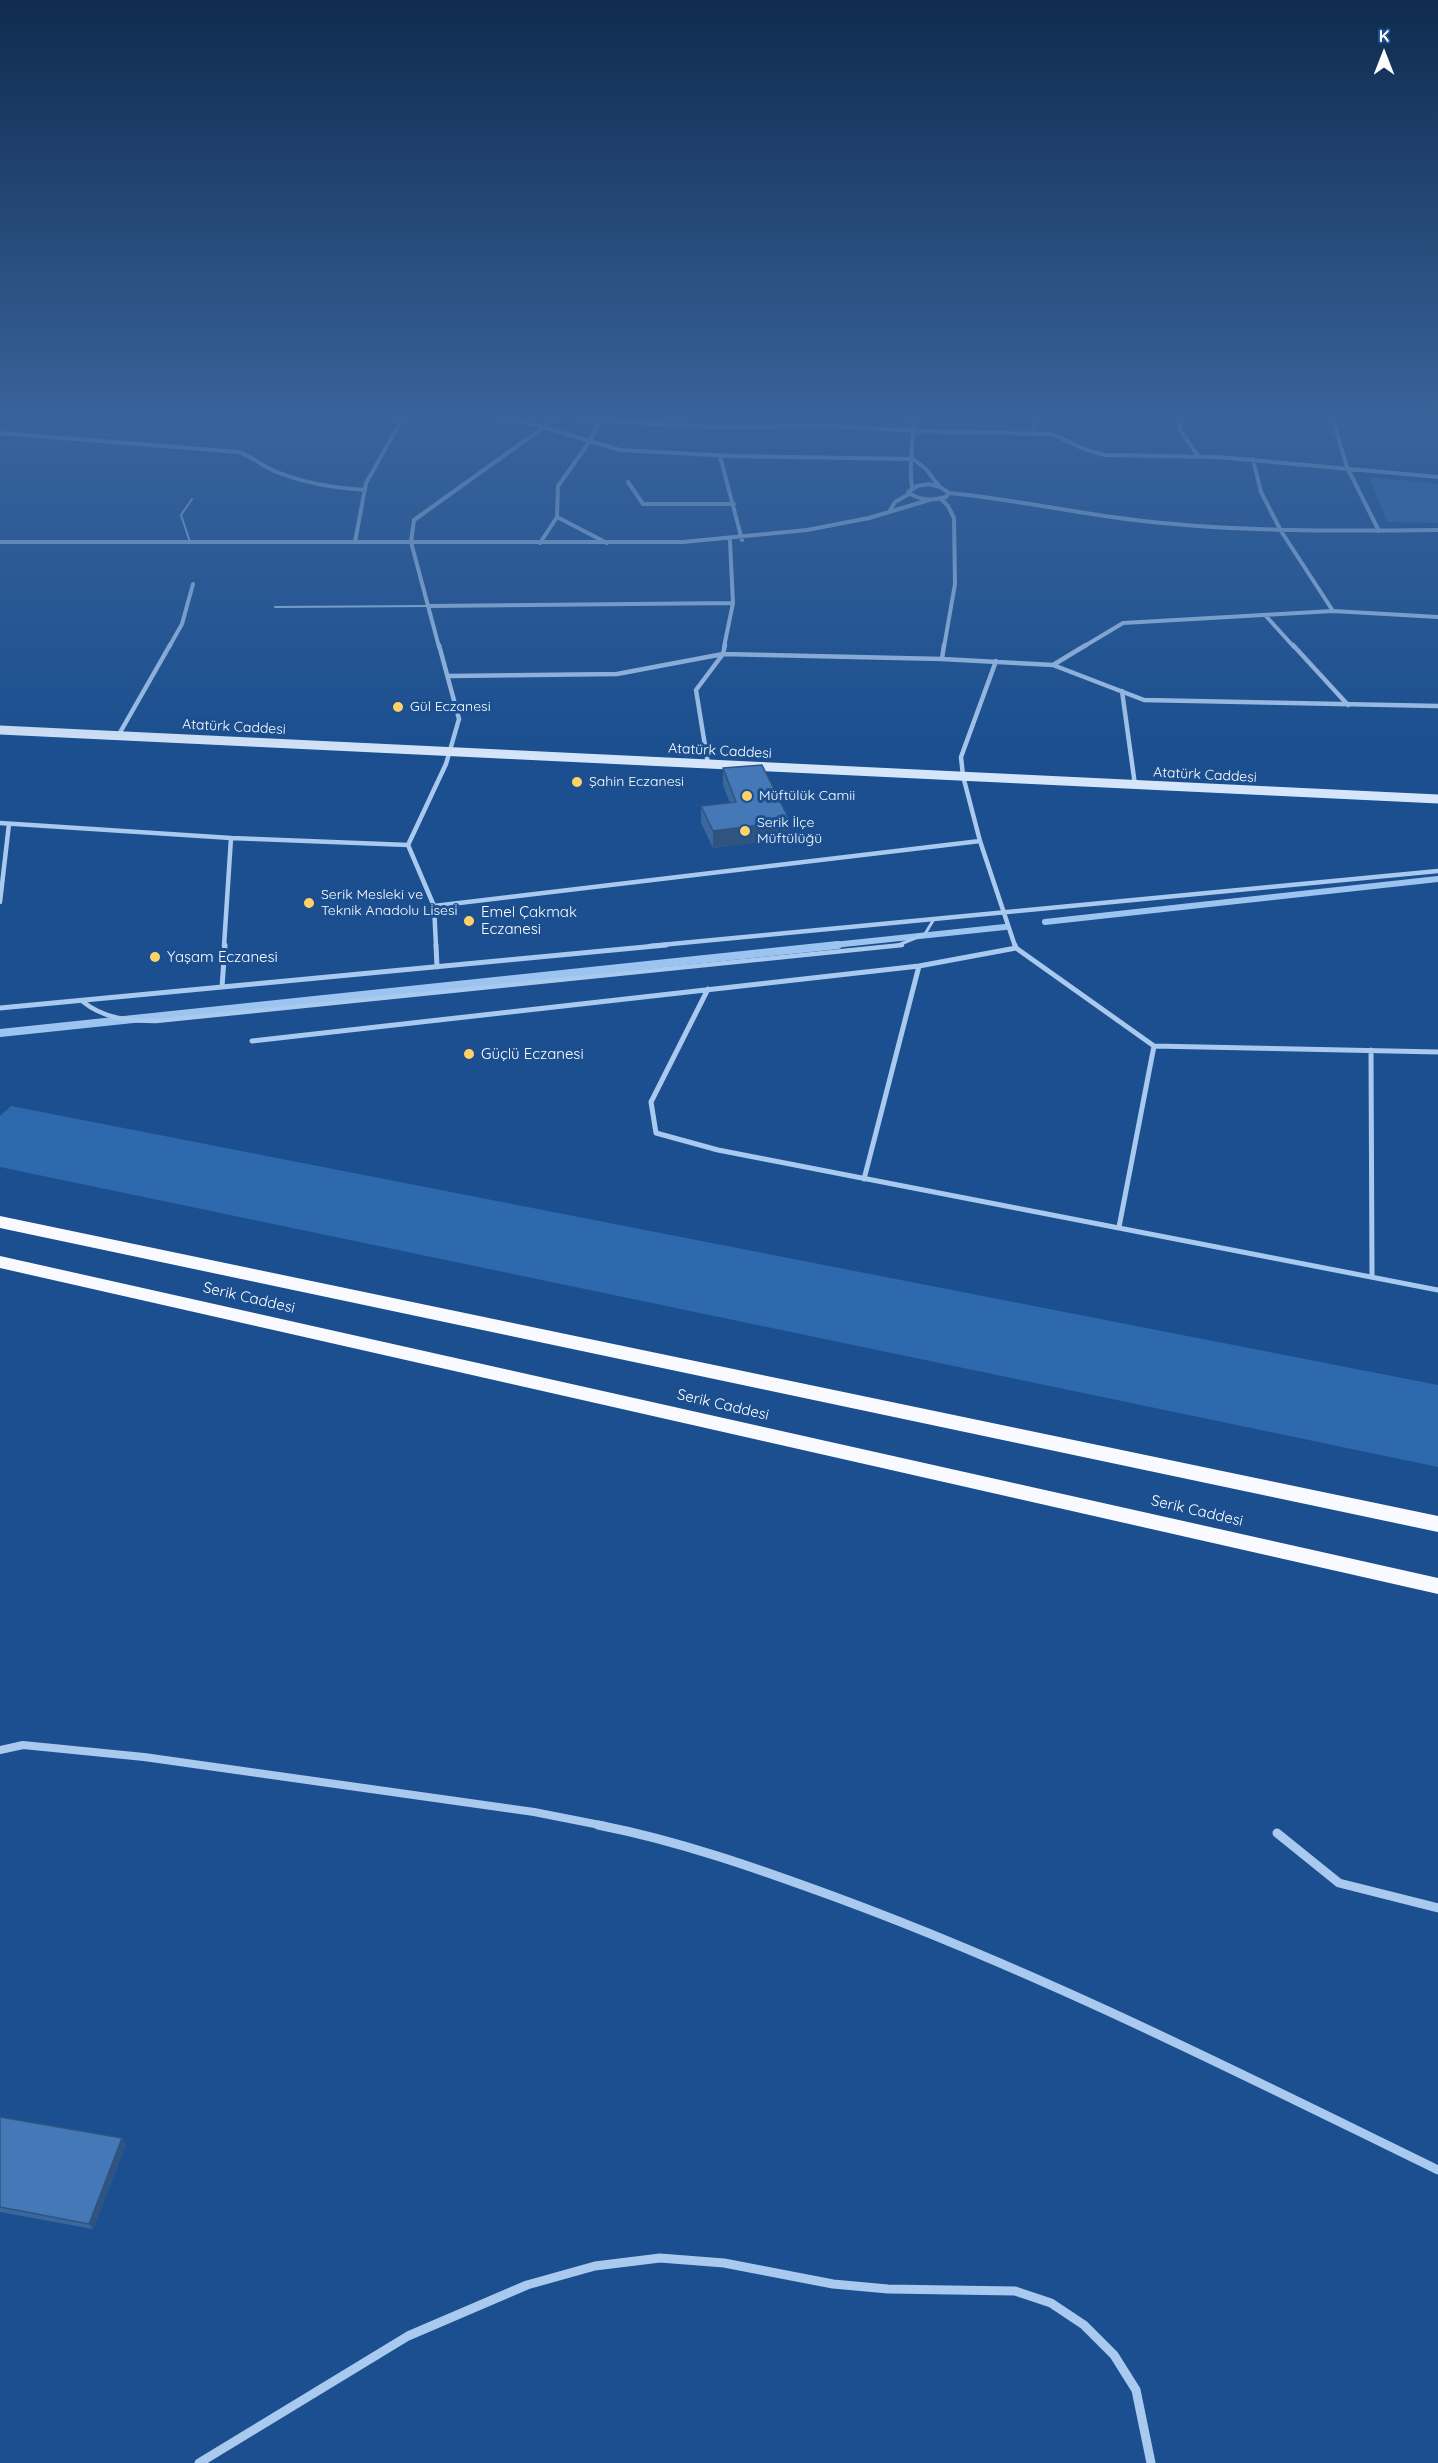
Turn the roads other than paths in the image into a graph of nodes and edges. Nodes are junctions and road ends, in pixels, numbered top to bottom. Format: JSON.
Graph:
{"nodes":[{"id":1,"x":186,"y":529,"type":"edge"},
{"id":2,"x":358,"y":529,"type":"edge"},
{"id":3,"x":413,"y":529,"type":"edge"},
{"id":4,"x":549,"y":529,"type":"edge"},
{"id":5,"x":579,"y":529,"type":"edge"},
{"id":6,"x":740,"y":529,"type":"edge"},
{"id":7,"x":817,"y":529,"type":"edge"},
{"id":8,"x":954,"y":529,"type":"edge"},
{"id":9,"x":1255,"y":529,"type":"edge"},
{"id":10,"x":1438,"y":530,"type":"edge"},
{"id":11,"x":1281,"y":531,"type":"junction"},
{"id":12,"x":1379,"y":531,"type":"joint"},
{"id":13,"x":742,"y":540,"type":"junction"},
{"id":14,"x":730,"y":541,"type":"junction"},
{"id":15,"x":0,"y":542,"type":"edge"},
{"id":16,"x":190,"y":542,"type":"junction"},
{"id":17,"x":355,"y":542,"type":"junction"},
{"id":18,"x":411,"y":542,"type":"junction"},
{"id":19,"x":540,"y":543,"type":"junction"},
{"id":20,"x":609,"y":544,"type":"junction"},
{"id":21,"x":194,"y":584,"type":"dead end"},
{"id":22,"x":733,"y":603,"type":"junction"},
{"id":23,"x":428,"y":606,"type":"junction"},
{"id":24,"x":275,"y":607,"type":"dead end"},
{"id":25,"x":1333,"y":611,"type":"junction"},
{"id":26,"x":1265,"y":615,"type":"junction"},
{"id":27,"x":1438,"y":617,"type":"edge"},
{"id":28,"x":723,"y":654,"type":"junction"},
{"id":29,"x":942,"y":659,"type":"junction"},
{"id":30,"x":996,"y":661,"type":"junction"},
{"id":31,"x":1053,"y":665,"type":"junction"},
{"id":32,"x":448,"y":676,"type":"junction"},
{"id":33,"x":1122,"y":691,"type":"junction"},
{"id":34,"x":1348,"y":705,"type":"junction"},
{"id":35,"x":1438,"y":706,"type":"edge"},
{"id":36,"x":0,"y":730,"type":"edge"},
{"id":37,"x":118,"y":736,"type":"junction"},
{"id":38,"x":451,"y":751,"type":"junction"},
{"id":39,"x":708,"y":764,"type":"junction"},
{"id":40,"x":963,"y":776,"type":"junction"},
{"id":41,"x":1135,"y":785,"type":"junction"},
{"id":42,"x":1438,"y":799,"type":"edge"},
{"id":43,"x":0,"y":823,"type":"edge"},
{"id":44,"x":9,"y":824,"type":"junction"},
{"id":45,"x":231,"y":838,"type":"junction"},
{"id":46,"x":980,"y":841,"type":"junction"},
{"id":47,"x":408,"y":845,"type":"junction"},
{"id":48,"x":1438,"y":871,"type":"edge"},
{"id":49,"x":0,"y":902,"type":"edge"},
{"id":50,"x":434,"y":906,"type":"junction"},
{"id":51,"x":1006,"y":912,"type":"junction"},
{"id":52,"x":934,"y":919,"type":"junction"},
{"id":53,"x":1016,"y":948,"type":"junction"},
{"id":54,"x":919,"y":966,"type":"junction"},
{"id":55,"x":437,"y":967,"type":"junction"},
{"id":56,"x":222,"y":987,"type":"junction"},
{"id":57,"x":708,"y":988,"type":"junction"},
{"id":58,"x":82,"y":1001,"type":"junction"},
{"id":59,"x":0,"y":1008,"type":"edge"},
{"id":60,"x":252,"y":1041,"type":"dead end"},
{"id":61,"x":1154,"y":1046,"type":"junction"},
{"id":62,"x":1371,"y":1050,"type":"junction"},
{"id":63,"x":1438,"y":1052,"type":"edge"},
{"id":64,"x":864,"y":1179,"type":"junction"},
{"id":65,"x":0,"y":1210,"type":"edge"},
{"id":66,"x":0,"y":1222,"type":"edge"},
{"id":67,"x":1119,"y":1227,"type":"junction"},
{"id":68,"x":54,"y":1234,"type":"junction"},
{"id":69,"x":0,"y":1262,"type":"edge"},
{"id":70,"x":0,"y":1268,"type":"edge"},
{"id":71,"x":27,"y":1268,"type":"junction"},
{"id":72,"x":1372,"y":1275,"type":"junction"},
{"id":73,"x":1438,"y":1290,"type":"edge"},
{"id":74,"x":1438,"y":1524,"type":"edge"},
{"id":75,"x":1438,"y":1586,"type":"edge"},
{"id":76,"x":0,"y":1750,"type":"edge"},
{"id":77,"x":1277,"y":1833,"type":"dead end"},
{"id":78,"x":1438,"y":1908,"type":"edge"},
{"id":79,"x":1438,"y":2170,"type":"edge"},
{"id":80,"x":199,"y":2463,"type":"edge"},
{"id":81,"x":1152,"y":2463,"type":"edge"}],
"edges":[{"from":1,"to":16,"type":"lane"},
{"from":2,"to":17,"type":"street"},
{"from":3,"to":18,"type":"street"},
{"from":4,"to":19,"type":"street"},
{"from":5,"to":20,"type":"street"},
{"from":6,"to":13,"type":"street"},
{"from":7,"to":13,"type":"street"},
{"from":8,"to":29,"type":"street"},
{"from":9,"to":11,"type":"street"},
{"from":10,"to":12,"type":"street"},
{"from":11,"to":12,"type":"street"},
{"from":11,"to":25,"type":"street"},
{"from":13,"to":14,"type":"street"},
{"from":14,"to":20,"type":"street"},
{"from":14,"to":22,"type":"street"},
{"from":15,"to":16,"type":"street"},
{"from":16,"to":17,"type":"street"},
{"from":17,"to":18,"type":"street"},
{"from":18,"to":19,"type":"street"},
{"from":18,"to":23,"type":"street"},
{"from":19,"to":20,"type":"street"},
{"from":21,"to":37,"type":"street"},
{"from":22,"to":23,"type":"street"},
{"from":22,"to":28,"type":"street"},
{"from":23,"to":24,"type":"lane"},
{"from":23,"to":32,"type":"street"},
{"from":25,"to":26,"type":"street"},
{"from":25,"to":27,"type":"street"},
{"from":26,"to":31,"type":"street"},
{"from":26,"to":34,"type":"street"},
{"from":28,"to":29,"type":"street"},
{"from":28,"to":32,"type":"street"},
{"from":28,"to":39,"type":"street"},
{"from":29,"to":30,"type":"street"},
{"from":30,"to":31,"type":"street"},
{"from":30,"to":40,"type":"street"},
{"from":31,"to":33,"type":"street"},
{"from":32,"to":38,"type":"street"},
{"from":33,"to":34,"type":"street"},
{"from":33,"to":41,"type":"street"},
{"from":34,"to":35,"type":"street"},
{"from":36,"to":37,"type":"main road","name":"Atatürk Caddesi"},
{"from":37,"to":38,"type":"main road","name":"Atatürk Caddesi"},
{"from":38,"to":39,"type":"main road","name":"Atatürk Caddesi"},
{"from":38,"to":47,"type":"street"},
{"from":39,"to":40,"type":"main road","name":"Atatürk Caddesi"},
{"from":40,"to":41,"type":"main road","name":"Atatürk Caddesi"},
{"from":40,"to":46,"type":"street"},
{"from":41,"to":42,"type":"main road","name":"Atatürk Caddesi"},
{"from":43,"to":44,"type":"street"},
{"from":44,"to":45,"type":"street"},
{"from":44,"to":49,"type":"street"},
{"from":45,"to":47,"type":"street"},
{"from":45,"to":56,"type":"street"},
{"from":46,"to":50,"type":"street"},
{"from":46,"to":51,"type":"street"},
{"from":47,"to":50,"type":"street"},
{"from":48,"to":51,"type":"street"},
{"from":50,"to":55,"type":"street"},
{"from":51,"to":52,"type":"street"},
{"from":51,"to":53,"type":"street"},
{"from":52,"to":55,"type":"street"},
{"from":52,"to":58,"type":"lane"},
{"from":53,"to":54,"type":"street"},
{"from":53,"to":61,"type":"street"},
{"from":54,"to":57,"type":"street"},
{"from":54,"to":64,"type":"street"},
{"from":55,"to":56,"type":"street"},
{"from":56,"to":58,"type":"street"},
{"from":57,"to":60,"type":"street"},
{"from":57,"to":64,"type":"street"},
{"from":58,"to":59,"type":"street"},
{"from":61,"to":62,"type":"street"},
{"from":61,"to":67,"type":"street"},
{"from":62,"to":63,"type":"street"},
{"from":62,"to":72,"type":"street"},
{"from":64,"to":67,"type":"street"},
{"from":65,"to":68,"type":"highway"},
{"from":66,"to":68,"type":"highway","name":"Serik Caddesi"},
{"from":67,"to":72,"type":"street"},
{"from":68,"to":74,"type":"highway","name":"Serik Caddesi"},
{"from":69,"to":71,"type":"highway","name":"Serik Caddesi"},
{"from":70,"to":71,"type":"highway"},
{"from":71,"to":75,"type":"highway","name":"Serik Caddesi"},
{"from":72,"to":73,"type":"street"},
{"from":76,"to":79,"type":"street"},
{"from":77,"to":78,"type":"street"},
{"from":80,"to":81,"type":"street"}]}
